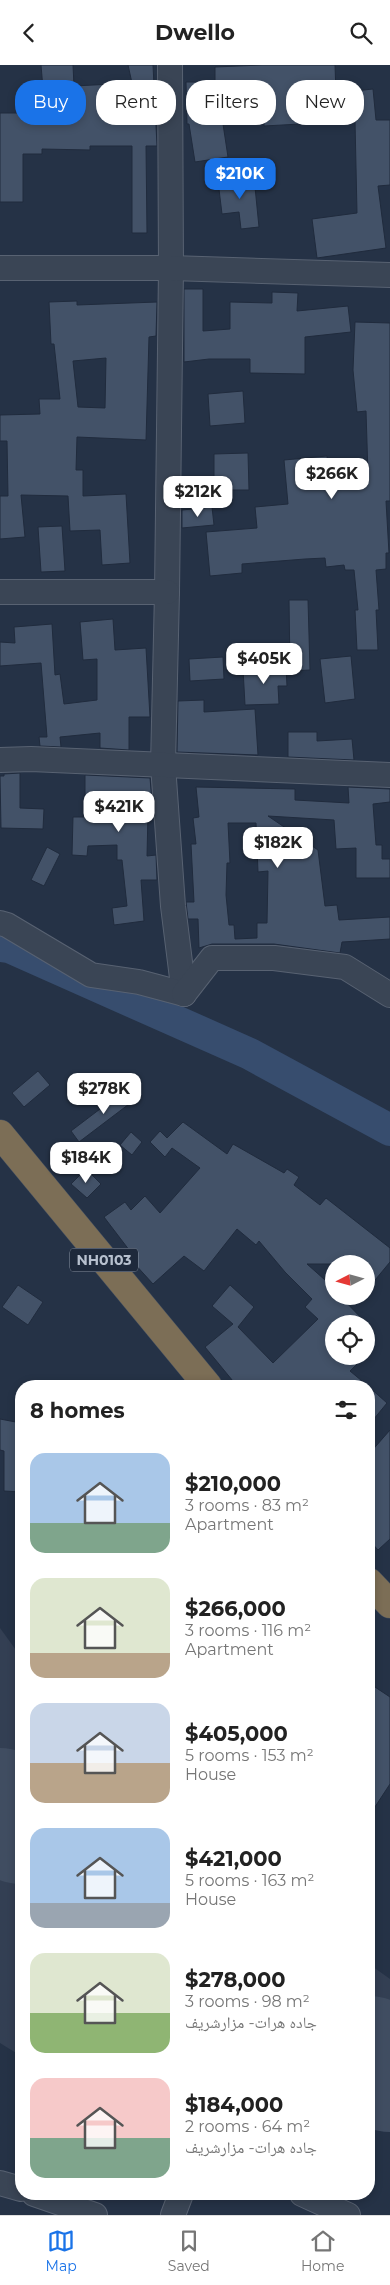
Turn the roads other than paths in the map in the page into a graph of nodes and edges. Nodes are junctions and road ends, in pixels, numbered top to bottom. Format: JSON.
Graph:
{"nodes":[{"id":1,"x":170,"y":65,"type":"edge"},
{"id":2,"x":0,"y":268,"type":"edge"},
{"id":3,"x":171,"y":268,"type":"junction"},
{"id":4,"x":390,"y":275,"type":"edge"},
{"id":5,"x":0,"y":592,"type":"edge"},
{"id":6,"x":168,"y":593,"type":"junction"},
{"id":7,"x":0,"y":760,"type":"edge"},
{"id":8,"x":163,"y":765,"type":"junction"},
{"id":9,"x":390,"y":775,"type":"edge"},
{"id":10,"x":0,"y":923,"type":"edge"},
{"id":11,"x":184,"y":994,"type":"junction"},
{"id":12,"x":390,"y":995,"type":"edge"},
{"id":13,"x":0,"y":1134,"type":"edge"},
{"id":14,"x":203,"y":1380,"type":"edge"},
{"id":15,"x":375,"y":1588,"type":"edge"},
{"id":16,"x":390,"y":1604,"type":"edge"},
{"id":17,"x":0,"y":2183,"type":"edge"},
{"id":18,"x":15,"y":2187,"type":"edge"},
{"id":19,"x":51,"y":2200,"type":"edge"},
{"id":20,"x":179,"y":2200,"type":"edge"},
{"id":21,"x":315,"y":2200,"type":"edge"},
{"id":22,"x":95,"y":2215,"type":"edge"},
{"id":23,"x":173,"y":2215,"type":"edge"},
{"id":24,"x":348,"y":2215,"type":"edge"}],
"edges":[{"from":1,"to":3,"type":"street"},
{"from":2,"to":3,"type":"street"},
{"from":3,"to":4,"type":"street"},
{"from":3,"to":6,"type":"street"},
{"from":5,"to":6,"type":"street"},
{"from":6,"to":8,"type":"street"},
{"from":7,"to":8,"type":"street"},
{"from":8,"to":9,"type":"street"},
{"from":8,"to":11,"type":"street"},
{"from":10,"to":11,"type":"street"},
{"from":11,"to":12,"type":"street"},
{"from":13,"to":14,"type":"highway","number":"NH0103"},
{"from":15,"to":16,"type":"highway"},
{"from":17,"to":18,"type":"street"},
{"from":19,"to":22,"type":"street"},
{"from":20,"to":23,"type":"street"},
{"from":21,"to":24,"type":"street"}]}
